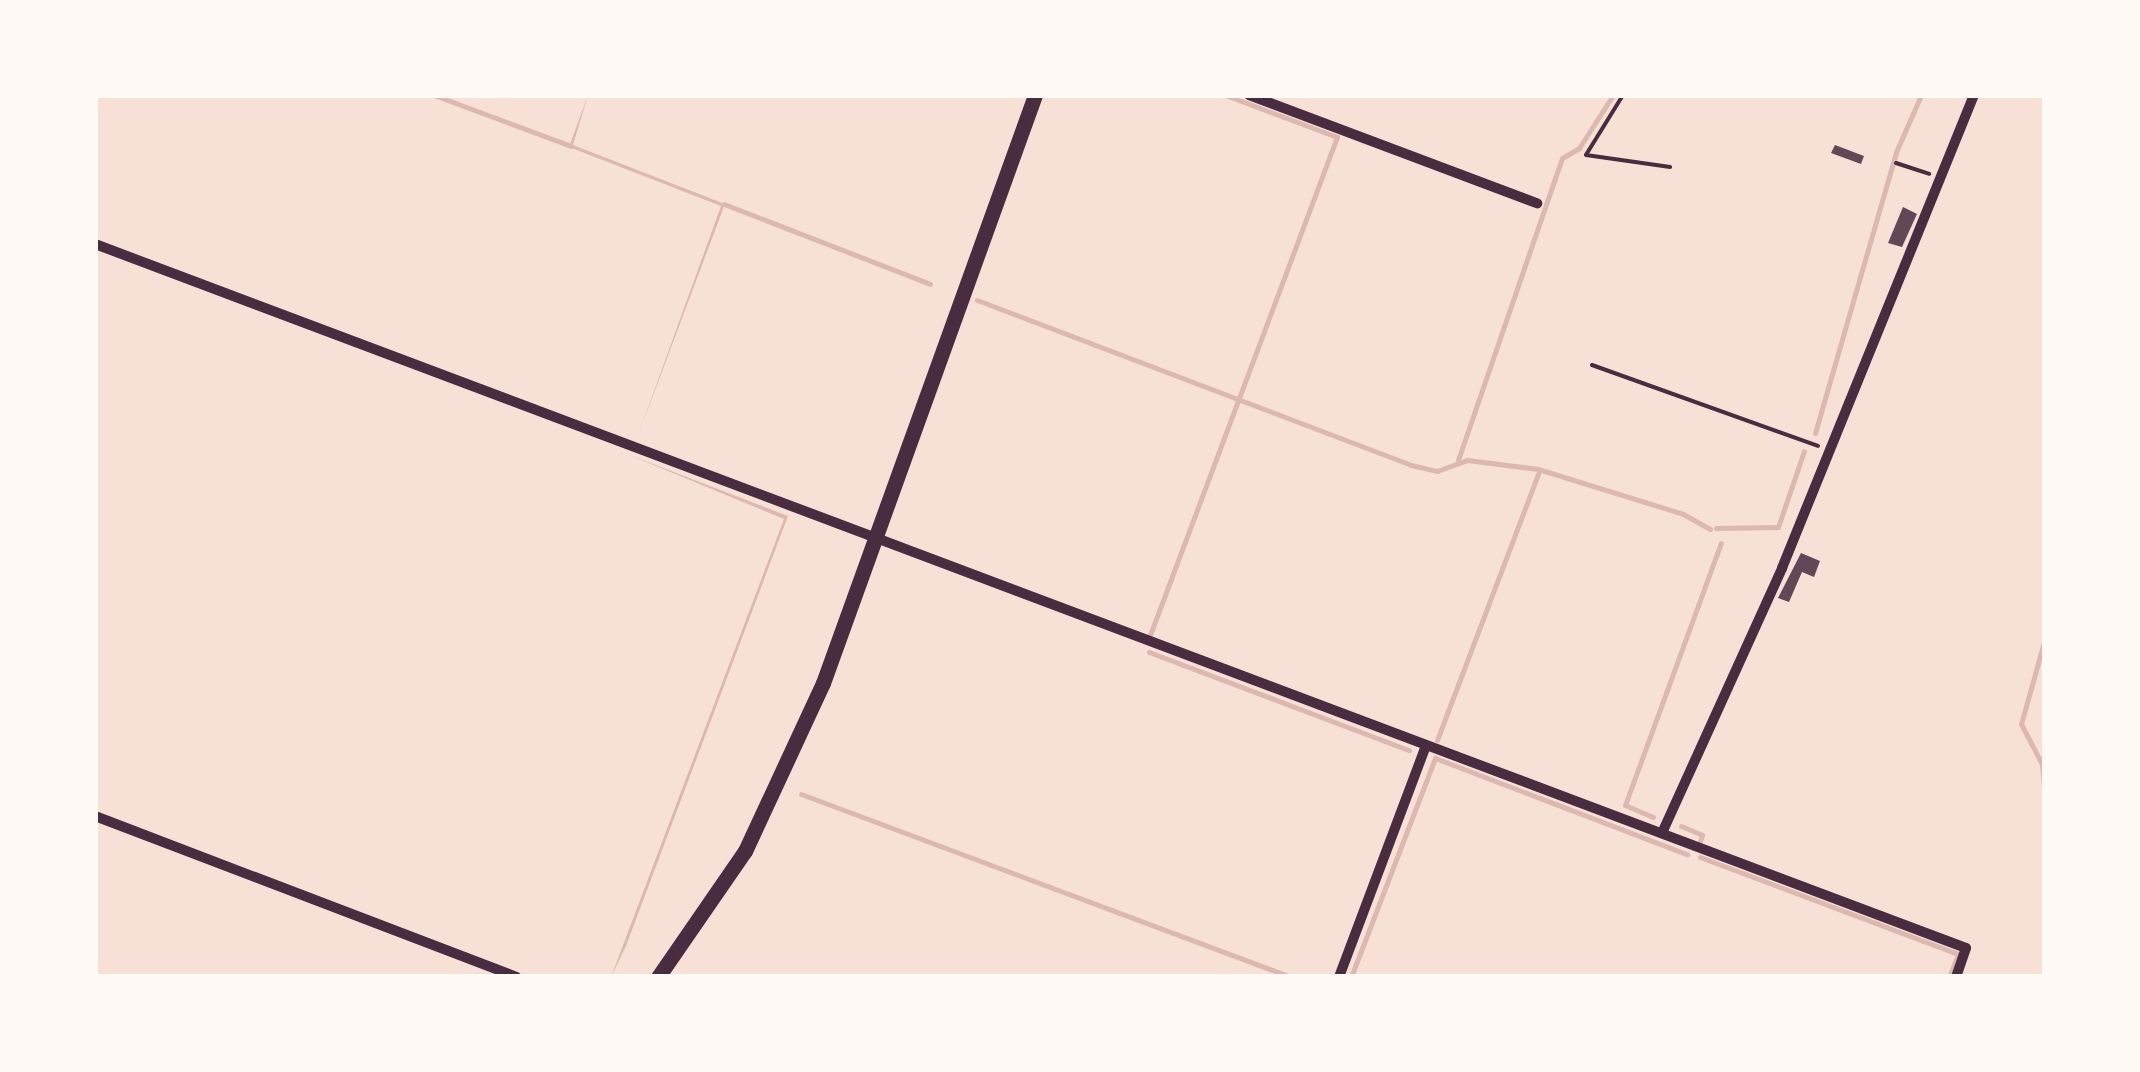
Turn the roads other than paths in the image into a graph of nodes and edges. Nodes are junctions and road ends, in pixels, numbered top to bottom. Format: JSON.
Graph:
{"nodes":[{"id":1,"x":1035,"y":95,"type":"edge"},
{"id":2,"x":1249,"y":95,"type":"edge"},
{"id":3,"x":1974,"y":95,"type":"edge"},
{"id":4,"x":1537,"y":203,"type":"dead end"},
{"id":5,"x":95,"y":244,"type":"edge"},
{"id":6,"x":877,"y":541,"type":"junction"},
{"id":7,"x":1426,"y":746,"type":"junction"},
{"id":8,"x":95,"y":816,"type":"edge"},
{"id":9,"x":1662,"y":833,"type":"junction"},
{"id":10,"x":516,"y":977,"type":"edge"},
{"id":11,"x":658,"y":977,"type":"edge"},
{"id":12,"x":1339,"y":977,"type":"edge"},
{"id":13,"x":1956,"y":977,"type":"edge"}],
"edges":[{"from":1,"to":6,"type":"main road"},
{"from":2,"to":4,"type":"street"},
{"from":3,"to":9,"type":"street"},
{"from":5,"to":6,"type":"street"},
{"from":6,"to":7,"type":"street"},
{"from":6,"to":11,"type":"main road"},
{"from":7,"to":9,"type":"street"},
{"from":7,"to":12,"type":"street"},
{"from":8,"to":10,"type":"street"},
{"from":9,"to":13,"type":"street"}]}
